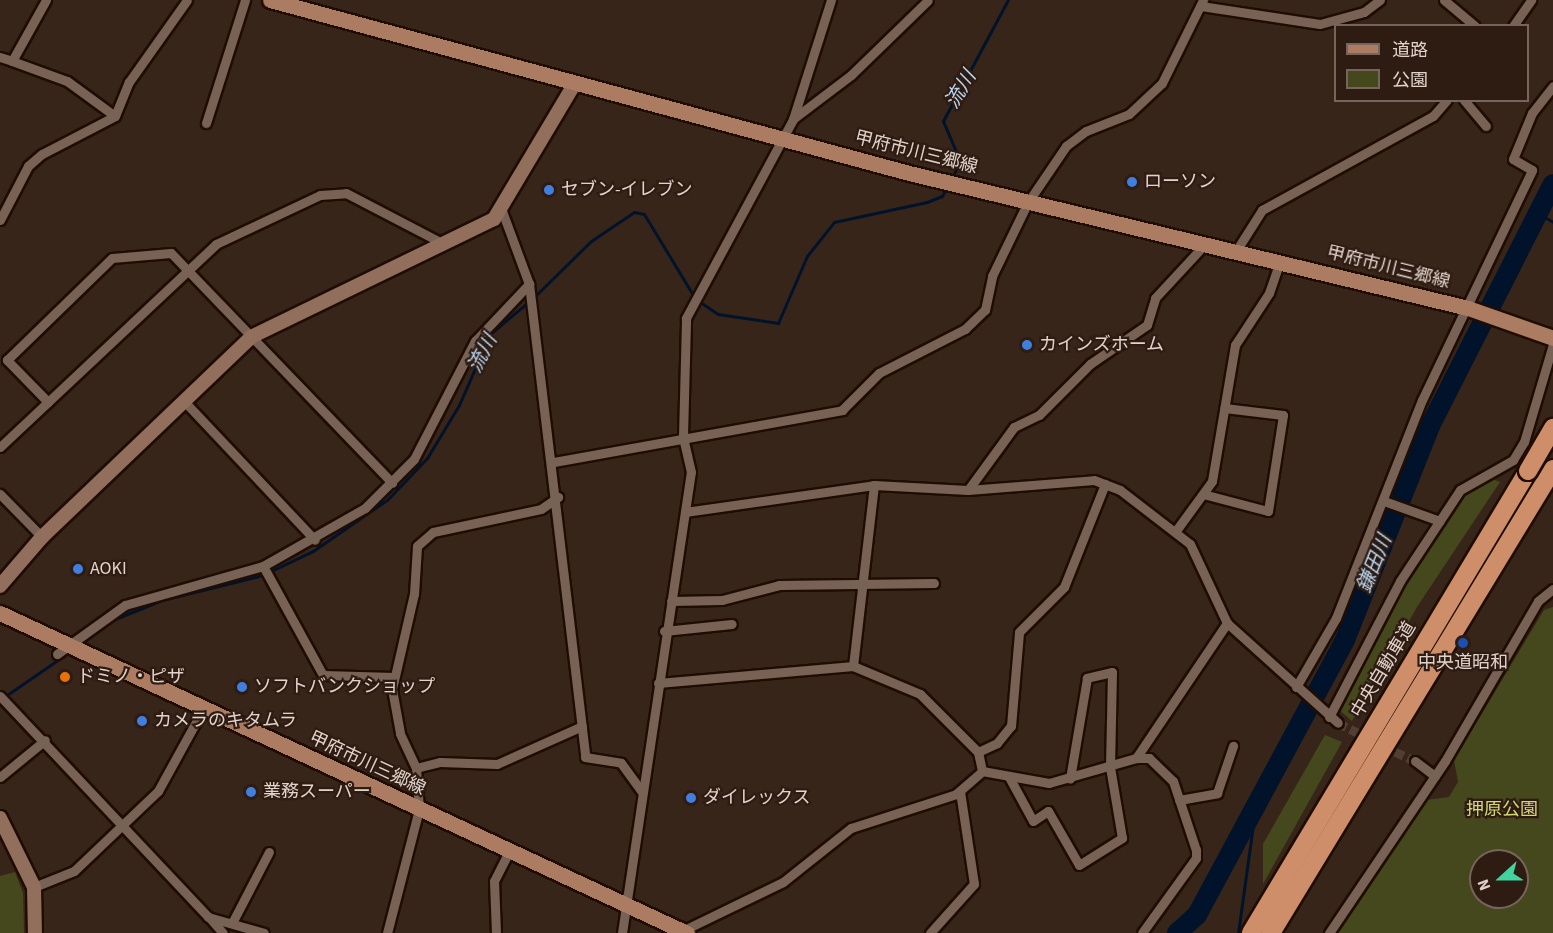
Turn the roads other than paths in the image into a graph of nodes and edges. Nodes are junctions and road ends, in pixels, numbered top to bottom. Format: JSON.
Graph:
{"nodes":[{"id":1,"x":46,"y":0,"type":"edge"},
{"id":2,"x":187,"y":0,"type":"edge"},
{"id":3,"x":245,"y":0,"type":"edge"},
{"id":4,"x":270,"y":0,"type":"edge"},
{"id":5,"x":831,"y":0,"type":"edge"},
{"id":6,"x":928,"y":0,"type":"edge"},
{"id":7,"x":1380,"y":0,"type":"edge"},
{"id":8,"x":1444,"y":0,"type":"edge"},
{"id":9,"x":1531,"y":0,"type":"edge"},
{"id":10,"x":1202,"y":3,"type":"edge"},
{"id":11,"x":1473,"y":24,"type":"edge"},
{"id":12,"x":1514,"y":24,"type":"edge"},
{"id":13,"x":0,"y":57,"type":"edge"},
{"id":14,"x":12,"y":61,"type":"junction"},
{"id":15,"x":575,"y":83,"type":"junction"},
{"id":16,"x":1553,"y":86,"type":"edge"},
{"id":17,"x":1445,"y":102,"type":"edge"},
{"id":18,"x":1466,"y":102,"type":"edge"},
{"id":19,"x":115,"y":116,"type":"junction"},
{"id":20,"x":793,"y":119,"type":"junction"},
{"id":21,"x":206,"y":123,"type":"dead end"},
{"id":22,"x":1486,"y":126,"type":"dead end"},
{"id":23,"x":784,"y":139,"type":"junction"},
{"id":24,"x":1028,"y":202,"type":"junction"},
{"id":25,"x":502,"y":211,"type":"junction"},
{"id":26,"x":0,"y":220,"type":"edge"},
{"id":27,"x":442,"y":243,"type":"junction"},
{"id":28,"x":1205,"y":244,"type":"junction"},
{"id":29,"x":1236,"y":251,"type":"junction"},
{"id":30,"x":1280,"y":261,"type":"junction"},
{"id":31,"x":187,"y":270,"type":"junction"},
{"id":32,"x":530,"y":288,"type":"junction"},
{"id":33,"x":1470,"y":308,"type":"junction"},
{"id":34,"x":252,"y":337,"type":"junction"},
{"id":35,"x":1553,"y":338,"type":"edge"},
{"id":36,"x":1553,"y":344,"type":"edge"},
{"id":37,"x":183,"y":400,"type":"junction"},
{"id":38,"x":48,"y":402,"type":"junction"},
{"id":39,"x":1224,"y":408,"type":"junction"},
{"id":40,"x":1553,"y":428,"type":"edge"},
{"id":41,"x":683,"y":436,"type":"junction"},
{"id":42,"x":0,"y":447,"type":"edge"},
{"id":43,"x":1519,"y":451,"type":"junction"},
{"id":44,"x":554,"y":462,"type":"junction"},
{"id":45,"x":1551,"y":471,"type":"edge"},
{"id":46,"x":392,"y":483,"type":"junction"},
{"id":47,"x":1105,"y":484,"type":"junction"},
{"id":48,"x":874,"y":485,"type":"junction"},
{"id":49,"x":968,"y":490,"type":"junction"},
{"id":50,"x":0,"y":494,"type":"edge"},
{"id":51,"x":1203,"y":494,"type":"junction"},
{"id":52,"x":558,"y":497,"type":"junction"},
{"id":53,"x":1384,"y":501,"type":"junction"},
{"id":54,"x":685,"y":512,"type":"junction"},
{"id":55,"x":1440,"y":521,"type":"junction"},
{"id":56,"x":1175,"y":532,"type":"junction"},
{"id":57,"x":42,"y":537,"type":"junction"},
{"id":58,"x":315,"y":540,"type":"junction"},
{"id":59,"x":263,"y":566,"type":"junction"},
{"id":60,"x":934,"y":583,"type":"dead end"},
{"id":61,"x":861,"y":584,"type":"junction"},
{"id":62,"x":0,"y":586,"type":"edge"},
{"id":63,"x":1553,"y":589,"type":"edge"},
{"id":64,"x":671,"y":601,"type":"junction"},
{"id":65,"x":0,"y":613,"type":"edge"},
{"id":66,"x":1227,"y":623,"type":"junction"},
{"id":67,"x":732,"y":624,"type":"dead end"},
{"id":68,"x":664,"y":631,"type":"junction"},
{"id":69,"x":62,"y":650,"type":"junction"},
{"id":70,"x":853,"y":666,"type":"junction"},
{"id":71,"x":394,"y":677,"type":"junction"},
{"id":72,"x":658,"y":683,"type":"junction"},
{"id":73,"x":1298,"y":689,"type":"junction"},
{"id":74,"x":0,"y":696,"type":"edge"},
{"id":75,"x":204,"y":709,"type":"junction"},
{"id":76,"x":1326,"y":714,"type":"junction"},
{"id":77,"x":1338,"y":723,"type":"tunnel mouth"},
{"id":78,"x":582,"y":726,"type":"junction"},
{"id":79,"x":45,"y":740,"type":"junction"},
{"id":80,"x":1233,"y":746,"type":"dead end"},
{"id":81,"x":978,"y":752,"type":"junction"},
{"id":82,"x":1136,"y":758,"type":"junction"},
{"id":83,"x":1415,"y":761,"type":"tunnel mouth"},
{"id":84,"x":1110,"y":767,"type":"junction"},
{"id":85,"x":416,"y":768,"type":"junction"},
{"id":86,"x":982,"y":771,"type":"junction"},
{"id":87,"x":1435,"y":776,"type":"junction"},
{"id":88,"x":0,"y":777,"type":"edge"},
{"id":89,"x":1010,"y":777,"type":"junction"},
{"id":90,"x":1070,"y":779,"type":"junction"},
{"id":91,"x":960,"y":790,"type":"junction"},
{"id":92,"x":641,"y":791,"type":"junction"},
{"id":93,"x":1179,"y":800,"type":"junction"},
{"id":94,"x":419,"y":809,"type":"junction"},
{"id":95,"x":0,"y":818,"type":"edge"},
{"id":96,"x":123,"y":825,"type":"junction"},
{"id":97,"x":268,"y":852,"type":"dead end"},
{"id":98,"x":508,"y":853,"type":"junction"},
{"id":99,"x":34,"y":887,"type":"junction"},
{"id":100,"x":627,"y":906,"type":"junction"},
{"id":101,"x":208,"y":916,"type":"junction"},
{"id":102,"x":232,"y":923,"type":"junction"},
{"id":103,"x":684,"y":932,"type":"edge"},
{"id":104,"x":1272,"y":932,"type":"edge"},
{"id":105,"x":35,"y":933,"type":"edge"},
{"id":106,"x":223,"y":933,"type":"edge"},
{"id":107,"x":264,"y":933,"type":"edge"},
{"id":108,"x":387,"y":933,"type":"edge"},
{"id":109,"x":496,"y":933,"type":"edge"},
{"id":110,"x":622,"y":933,"type":"edge"},
{"id":111,"x":930,"y":933,"type":"edge"},
{"id":112,"x":1142,"y":933,"type":"edge"},
{"id":113,"x":1251,"y":933,"type":"edge"},
{"id":114,"x":1329,"y":933,"type":"edge"}],
"edges":[{"from":1,"to":14,"type":"street"},
{"from":2,"to":19,"type":"street"},
{"from":3,"to":21,"type":"street"},
{"from":4,"to":15,"type":"main road","name":"甲府市川三郷線"},
{"from":5,"to":20,"type":"street"},
{"from":6,"to":20,"type":"street"},
{"from":7,"to":10,"type":"street"},
{"from":8,"to":11,"type":"street"},
{"from":9,"to":12,"type":"street"},
{"from":10,"to":24,"type":"street"},
{"from":13,"to":14,"type":"street"},
{"from":14,"to":19,"type":"street"},
{"from":15,"to":23,"type":"main road","name":"甲府市川三郷線"},
{"from":15,"to":25,"type":"street"},
{"from":16,"to":33,"type":"street"},
{"from":17,"to":29,"type":"street"},
{"from":18,"to":22,"type":"street"},
{"from":19,"to":26,"type":"street"},
{"from":20,"to":23,"type":"street"},
{"from":23,"to":24,"type":"main road","name":"甲府市川三郷線"},
{"from":23,"to":41,"type":"street"},
{"from":24,"to":28,"type":"main road","name":"甲府市川三郷線"},
{"from":24,"to":41,"type":"street"},
{"from":25,"to":27,"type":"street"},
{"from":25,"to":32,"type":"street"},
{"from":27,"to":31,"type":"street"},
{"from":27,"to":34,"type":"street"},
{"from":28,"to":29,"type":"main road","name":"甲府市川三郷線"},
{"from":28,"to":49,"type":"street"},
{"from":29,"to":30,"type":"main road","name":"甲府市川三郷線"},
{"from":30,"to":33,"type":"main road","name":"甲府市川三郷線"},
{"from":30,"to":39,"type":"street"},
{"from":31,"to":34,"type":"street"},
{"from":31,"to":38,"type":"street"},
{"from":31,"to":38,"type":"street"},
{"from":32,"to":44,"type":"street"},
{"from":32,"to":46,"type":"street"},
{"from":33,"to":35,"type":"main road","name":"甲府市川三郷線"},
{"from":33,"to":53,"type":"street"},
{"from":34,"to":37,"type":"street"},
{"from":34,"to":46,"type":"street"},
{"from":36,"to":43,"type":"street"},
{"from":37,"to":57,"type":"street"},
{"from":37,"to":58,"type":"street"},
{"from":38,"to":42,"type":"street"},
{"from":39,"to":51,"type":"street"},
{"from":39,"to":51,"type":"street"},
{"from":40,"to":113,"type":"highway","name":"中央自動車道","bridge":true},
{"from":41,"to":44,"type":"street"},
{"from":41,"to":54,"type":"street"},
{"from":43,"to":45,"type":"street"},
{"from":43,"to":55,"type":"street"},
{"from":44,"to":52,"type":"street"},
{"from":45,"to":104,"type":"highway"},
{"from":46,"to":58,"type":"street"},
{"from":47,"to":49,"type":"street"},
{"from":47,"to":56,"type":"street"},
{"from":47,"to":81,"type":"street"},
{"from":48,"to":49,"type":"street"},
{"from":48,"to":54,"type":"street"},
{"from":48,"to":61,"type":"street"},
{"from":50,"to":57,"type":"street"},
{"from":51,"to":56,"type":"street"},
{"from":52,"to":71,"type":"street"},
{"from":52,"to":78,"type":"street"},
{"from":53,"to":55,"type":"street"},
{"from":53,"to":73,"type":"street"},
{"from":54,"to":64,"type":"street"},
{"from":55,"to":76,"type":"street"},
{"from":56,"to":66,"type":"street"},
{"from":57,"to":62,"type":"street"},
{"from":58,"to":59,"type":"street"},
{"from":59,"to":69,"type":"street"},
{"from":59,"to":71,"type":"street"},
{"from":60,"to":61,"type":"street"},
{"from":61,"to":64,"type":"street"},
{"from":61,"to":70,"type":"street"},
{"from":63,"to":87,"type":"street"},
{"from":64,"to":68,"type":"street"},
{"from":65,"to":69,"type":"main road","name":"甲府市川三郷線"},
{"from":66,"to":73,"type":"street"},
{"from":66,"to":82,"type":"street"},
{"from":67,"to":68,"type":"street"},
{"from":68,"to":72,"type":"street"},
{"from":69,"to":75,"type":"main road","name":"甲府市川三郷線"},
{"from":70,"to":72,"type":"street"},
{"from":70,"to":81,"type":"street"},
{"from":71,"to":85,"type":"street"},
{"from":72,"to":92,"type":"street"},
{"from":73,"to":76,"type":"street"},
{"from":74,"to":79,"type":"street"},
{"from":75,"to":94,"type":"main road","name":"甲府市川三郷線"},
{"from":75,"to":96,"type":"street"},
{"from":76,"to":77,"type":"street"},
{"from":78,"to":85,"type":"street"},
{"from":78,"to":92,"type":"street"},
{"from":79,"to":88,"type":"street"},
{"from":79,"to":96,"type":"street"},
{"from":80,"to":93,"type":"street"},
{"from":81,"to":86,"type":"street"},
{"from":82,"to":84,"type":"street"},
{"from":82,"to":93,"type":"street"},
{"from":83,"to":87,"type":"street"},
{"from":84,"to":89,"type":"street"},
{"from":84,"to":90,"type":"street"},
{"from":84,"to":90,"type":"street"},
{"from":85,"to":94,"type":"street"},
{"from":86,"to":89,"type":"street"},
{"from":86,"to":91,"type":"street"},
{"from":87,"to":114,"type":"street"},
{"from":89,"to":90,"type":"street"},
{"from":91,"to":103,"type":"street"},
{"from":91,"to":111,"type":"street"},
{"from":92,"to":100,"type":"street"},
{"from":93,"to":112,"type":"street"},
{"from":94,"to":98,"type":"main road","name":"甲府市川三郷線"},
{"from":94,"to":108,"type":"street"},
{"from":95,"to":99,"type":"street"},
{"from":96,"to":99,"type":"street"},
{"from":96,"to":101,"type":"street"},
{"from":97,"to":102,"type":"street"},
{"from":98,"to":100,"type":"main road","name":"甲府市川三郷線"},
{"from":98,"to":109,"type":"street"},
{"from":99,"to":105,"type":"street"},
{"from":100,"to":103,"type":"main road","name":"甲府市川三郷線"},
{"from":100,"to":110,"type":"street"},
{"from":101,"to":102,"type":"street"},
{"from":101,"to":106,"type":"street"},
{"from":102,"to":107,"type":"street"}]}
